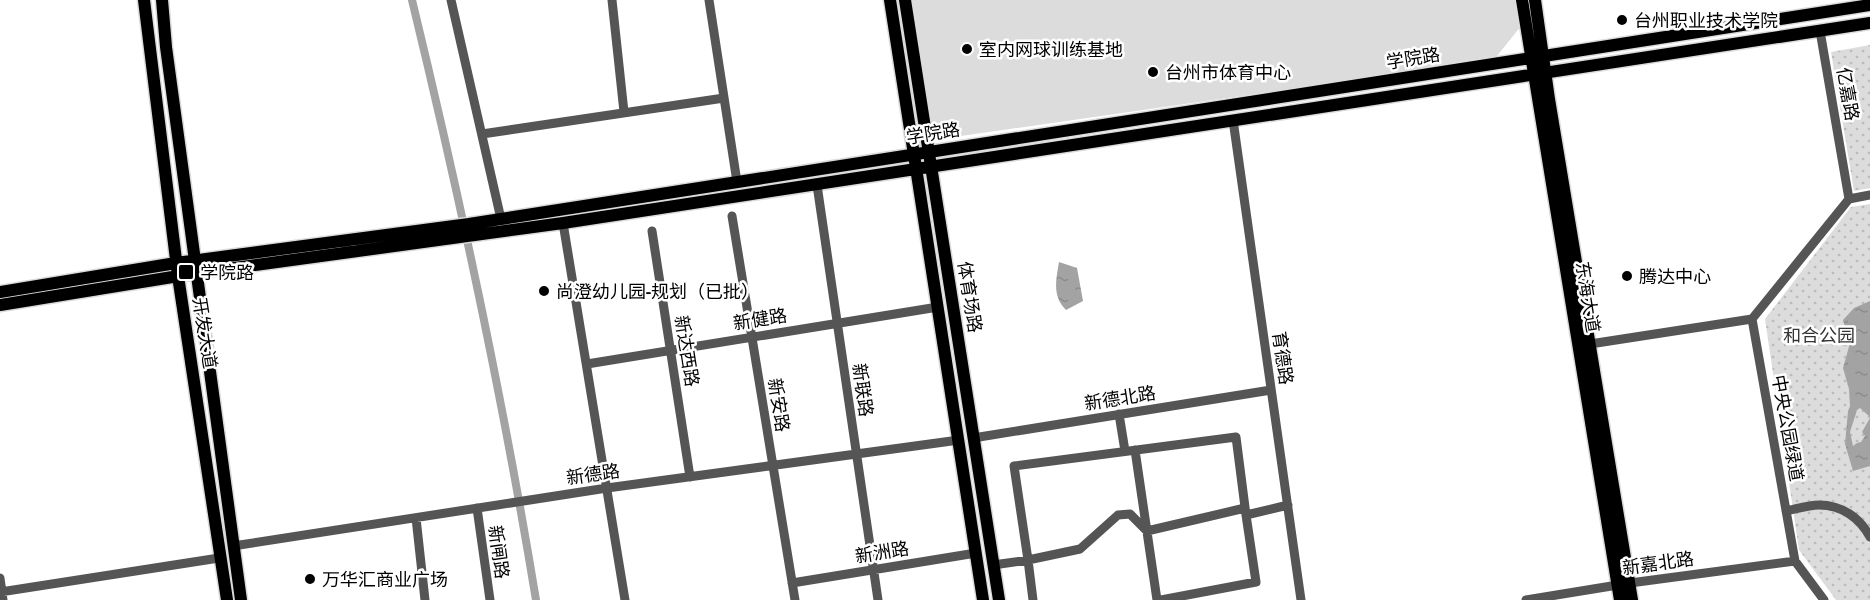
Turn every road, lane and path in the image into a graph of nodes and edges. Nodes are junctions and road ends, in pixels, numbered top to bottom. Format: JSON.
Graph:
{"nodes":[{"id":1,"x":144,"y":0,"type":"edge"},
{"id":2,"x":162,"y":0,"type":"edge"},
{"id":3,"x":451,"y":0,"type":"edge"},
{"id":4,"x":612,"y":0,"type":"edge"},
{"id":5,"x":709,"y":0,"type":"edge"},
{"id":6,"x":890,"y":0,"type":"edge"},
{"id":7,"x":905,"y":0,"type":"edge"},
{"id":8,"x":1522,"y":0,"type":"edge"},
{"id":9,"x":1535,"y":0,"type":"edge"},
{"id":10,"x":1870,"y":4,"type":"edge"},
{"id":11,"x":1870,"y":23,"type":"edge"},
{"id":12,"x":1820,"y":31,"type":"junction"},
{"id":13,"x":1536,"y":57,"type":"junction"},
{"id":14,"x":1539,"y":74,"type":"junction"},
{"id":15,"x":724,"y":98,"type":"junction"},
{"id":16,"x":624,"y":112,"type":"junction"},
{"id":17,"x":1233,"y":120,"type":"junction"},
{"id":18,"x":482,"y":134,"type":"junction"},
{"id":19,"x":929,"y":152,"type":"junction"},
{"id":20,"x":914,"y":154,"type":"junction"},
{"id":21,"x":933,"y":167,"type":"junction"},
{"id":22,"x":916,"y":169,"type":"junction"},
{"id":23,"x":737,"y":182,"type":"junction"},
{"id":24,"x":817,"y":184,"type":"junction"},
{"id":25,"x":1870,"y":195,"type":"edge"},
{"id":26,"x":1849,"y":199,"type":"junction"},
{"id":27,"x":732,"y":216,"type":"dead end"},
{"id":28,"x":501,"y":219,"type":"junction"},
{"id":29,"x":563,"y":223,"type":"junction"},
{"id":30,"x":471,"y":230,"type":"junction"},
{"id":31,"x":652,"y":231,"type":"dead end"},
{"id":32,"x":439,"y":234,"type":"junction"},
{"id":33,"x":194,"y":260,"type":"junction"},
{"id":34,"x":176,"y":263,"type":"junction"},
{"id":35,"x":196,"y":273,"type":"junction"},
{"id":36,"x":178,"y":276,"type":"junction"},
{"id":37,"x":0,"y":292,"type":"edge"},
{"id":38,"x":0,"y":305,"type":"edge"},
{"id":39,"x":938,"y":307,"type":"junction"},
{"id":40,"x":1752,"y":319,"type":"junction"},
{"id":41,"x":837,"y":323,"type":"junction"},
{"id":42,"x":751,"y":337,"type":"junction"},
{"id":43,"x":1590,"y":344,"type":"junction"},
{"id":44,"x":671,"y":350,"type":"junction"},
{"id":45,"x":586,"y":364,"type":"junction"},
{"id":46,"x":1271,"y":390,"type":"junction"},
{"id":47,"x":1119,"y":414,"type":"junction"},
{"id":48,"x":973,"y":438,"type":"junction"},
{"id":49,"x":959,"y":440,"type":"junction"},
{"id":50,"x":1130,"y":451,"type":"junction"},
{"id":51,"x":856,"y":454,"type":"junction"},
{"id":52,"x":772,"y":466,"type":"junction"},
{"id":53,"x":690,"y":477,"type":"junction"},
{"id":54,"x":607,"y":488,"type":"junction"},
{"id":55,"x":1288,"y":505,"type":"junction"},
{"id":56,"x":477,"y":508,"type":"junction"},
{"id":57,"x":1786,"y":511,"type":"junction"},
{"id":58,"x":1245,"y":512,"type":"junction"},
{"id":59,"x":416,"y":518,"type":"junction"},
{"id":60,"x":1147,"y":531,"type":"junction"},
{"id":61,"x":1870,"y":537,"type":"edge"},
{"id":62,"x":233,"y":546,"type":"junction"},
{"id":63,"x":976,"y":553,"type":"junction"},
{"id":64,"x":219,"y":558,"type":"dead end"},
{"id":65,"x":1028,"y":560,"type":"junction"},
{"id":66,"x":1795,"y":561,"type":"junction"},
{"id":67,"x":993,"y":565,"type":"junction"},
{"id":68,"x":874,"y":570,"type":"junction"},
{"id":69,"x":0,"y":578,"type":"edge"},
{"id":70,"x":792,"y":583,"type":"junction"},
{"id":71,"x":1624,"y":584,"type":"junction"},
{"id":72,"x":2,"y":595,"type":"edge"},
{"id":73,"x":227,"y":600,"type":"edge"},
{"id":74,"x":241,"y":600,"type":"edge"},
{"id":75,"x":425,"y":600,"type":"edge"},
{"id":76,"x":490,"y":600,"type":"edge"},
{"id":77,"x":625,"y":600,"type":"edge"},
{"id":78,"x":795,"y":600,"type":"edge"},
{"id":79,"x":878,"y":600,"type":"edge"},
{"id":80,"x":983,"y":600,"type":"edge"},
{"id":81,"x":999,"y":600,"type":"edge"},
{"id":82,"x":1033,"y":600,"type":"edge"},
{"id":83,"x":1159,"y":600,"type":"edge"},
{"id":84,"x":1301,"y":600,"type":"edge"},
{"id":85,"x":1527,"y":600,"type":"edge"},
{"id":86,"x":1620,"y":600,"type":"edge"},
{"id":87,"x":1632,"y":600,"type":"edge"},
{"id":88,"x":1824,"y":600,"type":"edge"}],
"edges":[{"from":1,"to":34,"type":"main road","name":"开发大道"},
{"from":2,"to":33,"type":"main road","name":"开发大道"},
{"from":3,"to":18,"type":"street"},
{"from":4,"to":16,"type":"street"},
{"from":5,"to":15,"type":"street"},
{"from":6,"to":20,"type":"main road"},
{"from":7,"to":19,"type":"main road","name":"体育场路"},
{"from":8,"to":13,"type":"main road","name":"东海大道"},
{"from":9,"to":13,"type":"main road","name":"东海大道"},
{"from":10,"to":13,"type":"main road","name":"学院路"},
{"from":11,"to":12,"type":"main road","name":"学院路"},
{"from":12,"to":14,"type":"main road","name":"学院路"},
{"from":12,"to":26,"type":"street","name":"亿嘉路"},
{"from":13,"to":14,"type":"main road","name":"东海大道"},
{"from":13,"to":19,"type":"main road","name":"学院路"},
{"from":14,"to":17,"type":"main road","name":"学院路"},
{"from":14,"to":43,"type":"main road","name":"东海大道"},
{"from":14,"to":71,"type":"main road","name":"东海大道"},
{"from":15,"to":16,"type":"street"},
{"from":15,"to":23,"type":"street"},
{"from":16,"to":18,"type":"street"},
{"from":17,"to":21,"type":"main road","name":"学院路"},
{"from":17,"to":46,"type":"street","name":"育德路"},
{"from":18,"to":28,"type":"street"},
{"from":19,"to":20,"type":"main road","name":"学院路"},
{"from":19,"to":21,"type":"main road","name":"体育场路"},
{"from":20,"to":22,"type":"main road"},
{"from":20,"to":23,"type":"main road","name":"学院路"},
{"from":21,"to":22,"type":"main road","name":"学院路"},
{"from":21,"to":48,"type":"main road","name":"体育场路"},
{"from":22,"to":24,"type":"main road","name":"学院路"},
{"from":22,"to":39,"type":"main road"},
{"from":23,"to":28,"type":"main road","name":"学院路"},
{"from":24,"to":29,"type":"main road","name":"学院路"},
{"from":24,"to":41,"type":"street","name":"新联路"},
{"from":25,"to":26,"type":"street"},
{"from":26,"to":40,"type":"street"},
{"from":27,"to":42,"type":"street","name":"新安路"},
{"from":28,"to":30,"type":"main road","name":"学院路"},
{"from":29,"to":30,"type":"main road","name":"学院路"},
{"from":29,"to":45,"type":"street"},
{"from":30,"to":32,"type":"main road","name":"学院路"},
{"from":31,"to":44,"type":"street","name":"新达西路"},
{"from":32,"to":33,"type":"main road","name":"学院路"},
{"from":32,"to":35,"type":"main road","name":"学院路"},
{"from":33,"to":34,"type":"main road","name":"学院路"},
{"from":33,"to":35,"type":"main road","name":"开发大道"},
{"from":34,"to":36,"type":"main road","name":"开发大道"},
{"from":34,"to":37,"type":"main road","name":"学院路"},
{"from":35,"to":36,"type":"main road","name":"学院路"},
{"from":35,"to":62,"type":"main road","name":"开发大道"},
{"from":36,"to":38,"type":"main road","name":"学院路"},
{"from":36,"to":73,"type":"main road","name":"开发大道"},
{"from":39,"to":41,"type":"street","name":"新健路"},
{"from":39,"to":49,"type":"main road"},
{"from":40,"to":43,"type":"street"},
{"from":40,"to":57,"type":"street","name":"中央公园绿道"},
{"from":41,"to":42,"type":"street","name":"新健路"},
{"from":41,"to":51,"type":"street","name":"新联路"},
{"from":42,"to":44,"type":"street","name":"新健路"},
{"from":42,"to":52,"type":"street","name":"新安路"},
{"from":43,"to":71,"type":"main road","name":"东海大道"},
{"from":44,"to":45,"type":"street","name":"新健路"},
{"from":44,"to":53,"type":"street","name":"新达西路"},
{"from":45,"to":54,"type":"street"},
{"from":46,"to":47,"type":"street","name":"新德北路"},
{"from":46,"to":55,"type":"street","name":"育德路"},
{"from":47,"to":48,"type":"street","name":"新德北路"},
{"from":47,"to":50,"type":"street"},
{"from":48,"to":67,"type":"main road","name":"体育场路"},
{"from":49,"to":51,"type":"street","name":"新德路"},
{"from":49,"to":63,"type":"main road"},
{"from":50,"to":58,"type":"street"},
{"from":50,"to":60,"type":"street"},
{"from":50,"to":65,"type":"street"},
{"from":51,"to":52,"type":"street","name":"新德路"},
{"from":51,"to":68,"type":"street","name":"新联路"},
{"from":52,"to":53,"type":"street","name":"新德路"},
{"from":52,"to":70,"type":"street","name":"新安路"},
{"from":53,"to":54,"type":"street","name":"新德路"},
{"from":54,"to":56,"type":"street","name":"新德路"},
{"from":54,"to":77,"type":"street"},
{"from":55,"to":58,"type":"street"},
{"from":55,"to":84,"type":"street","name":"育德路"},
{"from":56,"to":59,"type":"street","name":"新德路"},
{"from":56,"to":76,"type":"street","name":"新闸路"},
{"from":57,"to":61,"type":"street"},
{"from":57,"to":66,"type":"street","name":"中央公园绿道"},
{"from":58,"to":60,"type":"street"},
{"from":58,"to":83,"type":"street"},
{"from":59,"to":62,"type":"street","name":"新德路"},
{"from":59,"to":75,"type":"street"},
{"from":60,"to":65,"type":"street"},
{"from":60,"to":83,"type":"street"},
{"from":62,"to":74,"type":"main road","name":"开发大道"},
{"from":63,"to":68,"type":"street","name":"新洲路"},
{"from":63,"to":80,"type":"main road"},
{"from":64,"to":72,"type":"street"},
{"from":65,"to":67,"type":"street"},
{"from":65,"to":82,"type":"street"},
{"from":66,"to":71,"type":"street","name":"新嘉北路"},
{"from":66,"to":88,"type":"street","name":"中央公园绿道"},
{"from":67,"to":81,"type":"main road","name":"体育场路"},
{"from":68,"to":70,"type":"street","name":"新洲路"},
{"from":68,"to":79,"type":"street","name":"新联路"},
{"from":69,"to":72,"type":"street"},
{"from":70,"to":78,"type":"street","name":"新安路"},
{"from":71,"to":85,"type":"street","name":"新嘉北路"},
{"from":71,"to":86,"type":"main road","name":"东海大道"},
{"from":71,"to":87,"type":"main road","name":"东海大道"}]}
